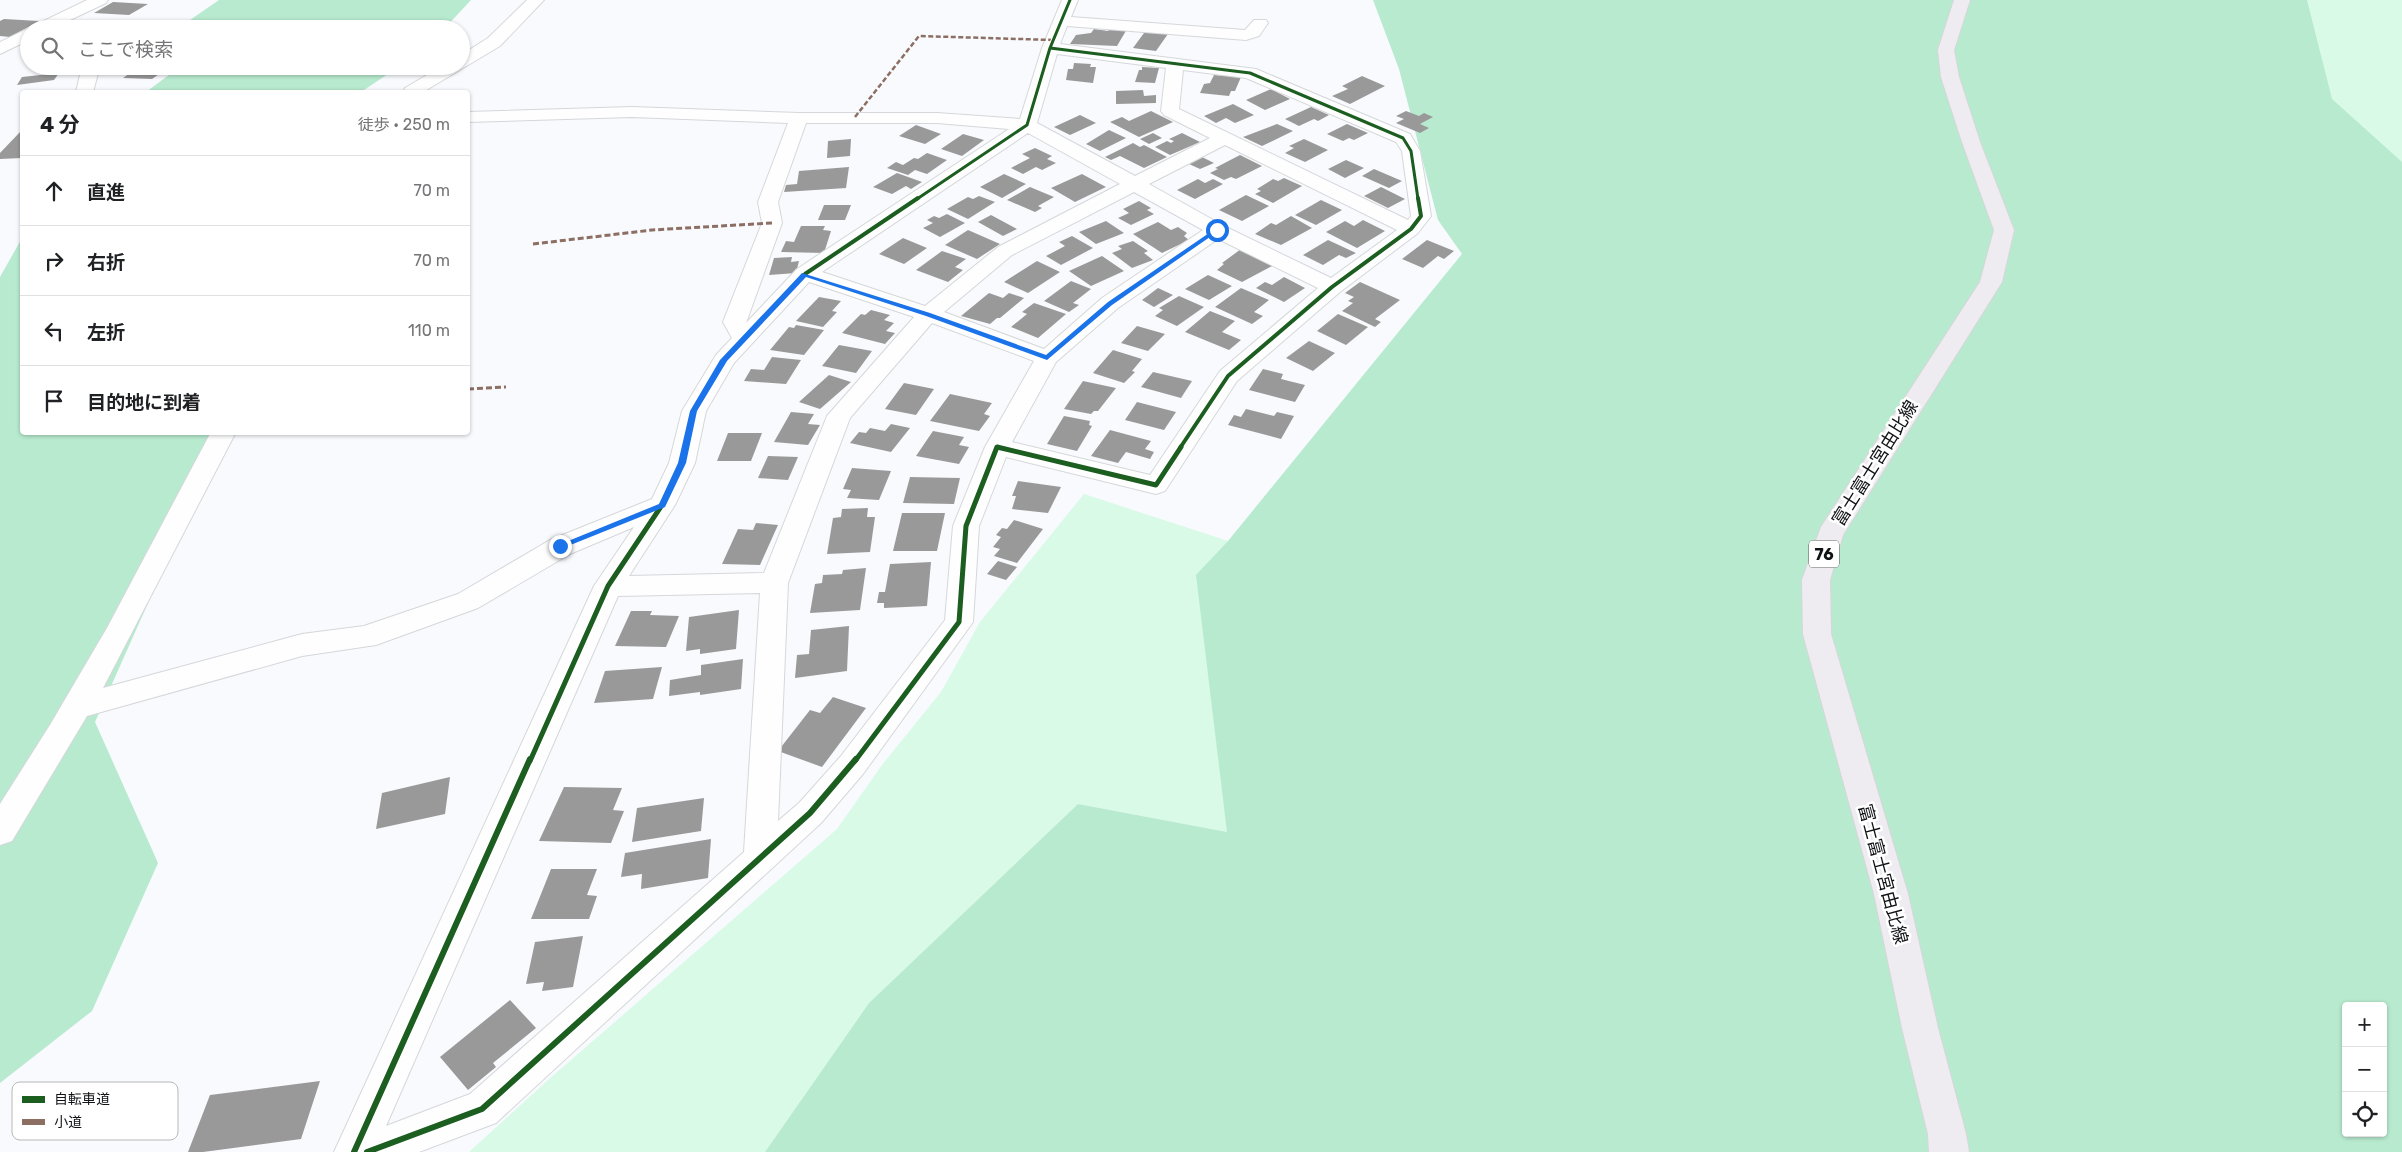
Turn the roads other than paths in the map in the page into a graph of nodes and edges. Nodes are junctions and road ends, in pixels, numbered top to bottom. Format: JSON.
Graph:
{"nodes":[{"id":1,"x":100,"y":0,"type":"edge"},
{"id":2,"x":536,"y":0,"type":"edge"},
{"id":3,"x":1070,"y":0,"type":"edge"},
{"id":4,"x":1962,"y":0,"type":"edge"},
{"id":5,"x":57,"y":20,"type":"edge"},
{"id":6,"x":1061,"y":21,"type":"junction"},
{"id":7,"x":1260,"y":23,"type":"dead end"},
{"id":8,"x":20,"y":38,"type":"edge"},
{"id":9,"x":1050,"y":48,"type":"junction"},
{"id":10,"x":20,"y":49,"type":"edge"},
{"id":11,"x":0,"y":50,"type":"edge"},
{"id":12,"x":470,"y":57,"type":"edge"},
{"id":13,"x":1175,"y":64,"type":"junction"},
{"id":14,"x":89,"y":75,"type":"edge"},
{"id":15,"x":440,"y":75,"type":"edge"},
{"id":16,"x":85,"y":90,"type":"edge"},
{"id":17,"x":414,"y":90,"type":"edge"},
{"id":18,"x":470,"y":117,"type":"edge"},
{"id":19,"x":799,"y":118,"type":"junction"},
{"id":20,"x":1027,"y":125,"type":"junction"},
{"id":21,"x":1224,"y":138,"type":"junction"},
{"id":22,"x":1135,"y":184,"type":"junction"},
{"id":23,"x":1411,"y":229,"type":"junction"},
{"id":24,"x":1217,"y":230,"type":"junction"},
{"id":25,"x":805,"y":274,"type":"junction"},
{"id":26,"x":1332,"y":287,"type":"junction"},
{"id":27,"x":928,"y":314,"type":"junction"},
{"id":28,"x":744,"y":339,"type":"junction"},
{"id":29,"x":1047,"y":358,"type":"junction"},
{"id":30,"x":222,"y":435,"type":"edge"},
{"id":31,"x":997,"y":447,"type":"junction"},
{"id":32,"x":662,"y":505,"type":"junction"},
{"id":33,"x":774,"y":583,"type":"junction"},
{"id":34,"x":608,"y":586,"type":"junction"},
{"id":35,"x":76,"y":707,"type":"junction"},
{"id":36,"x":0,"y":831,"type":"edge"},
{"id":37,"x":760,"y":859,"type":"junction"},
{"id":38,"x":354,"y":1152,"type":"edge"},
{"id":39,"x":367,"y":1152,"type":"edge"},
{"id":40,"x":1948,"y":1152,"type":"edge"}],
"edges":[{"from":1,"to":5,"type":"street"},
{"from":2,"to":12,"type":"street"},
{"from":3,"to":6,"type":"street"},
{"from":4,"to":40,"type":"main road","name":"富士富士宮由比線","number":"76"},
{"from":6,"to":7,"type":"street"},
{"from":6,"to":9,"type":"street"},
{"from":8,"to":11,"type":"street"},
{"from":9,"to":13,"type":"street"},
{"from":9,"to":20,"type":"street"},
{"from":10,"to":11,"type":"street"},
{"from":13,"to":21,"type":"street"},
{"from":13,"to":23,"type":"street"},
{"from":14,"to":16,"type":"street"},
{"from":15,"to":17,"type":"street"},
{"from":18,"to":19,"type":"street"},
{"from":19,"to":20,"type":"street"},
{"from":19,"to":28,"type":"street"},
{"from":20,"to":22,"type":"street"},
{"from":20,"to":25,"type":"street"},
{"from":21,"to":22,"type":"street"},
{"from":21,"to":23,"type":"street"},
{"from":22,"to":24,"type":"street"},
{"from":22,"to":27,"type":"street"},
{"from":23,"to":26,"type":"street"},
{"from":24,"to":26,"type":"street"},
{"from":24,"to":29,"type":"street"},
{"from":25,"to":27,"type":"street"},
{"from":25,"to":28,"type":"street"},
{"from":26,"to":31,"type":"street"},
{"from":27,"to":29,"type":"street"},
{"from":27,"to":33,"type":"street"},
{"from":28,"to":32,"type":"street"},
{"from":29,"to":31,"type":"street"},
{"from":30,"to":35,"type":"street"},
{"from":31,"to":37,"type":"street"},
{"from":32,"to":34,"type":"street"},
{"from":32,"to":35,"type":"street"},
{"from":33,"to":34,"type":"street"},
{"from":33,"to":37,"type":"street"},
{"from":34,"to":38,"type":"street"},
{"from":35,"to":36,"type":"street"},
{"from":37,"to":39,"type":"street"}]}
